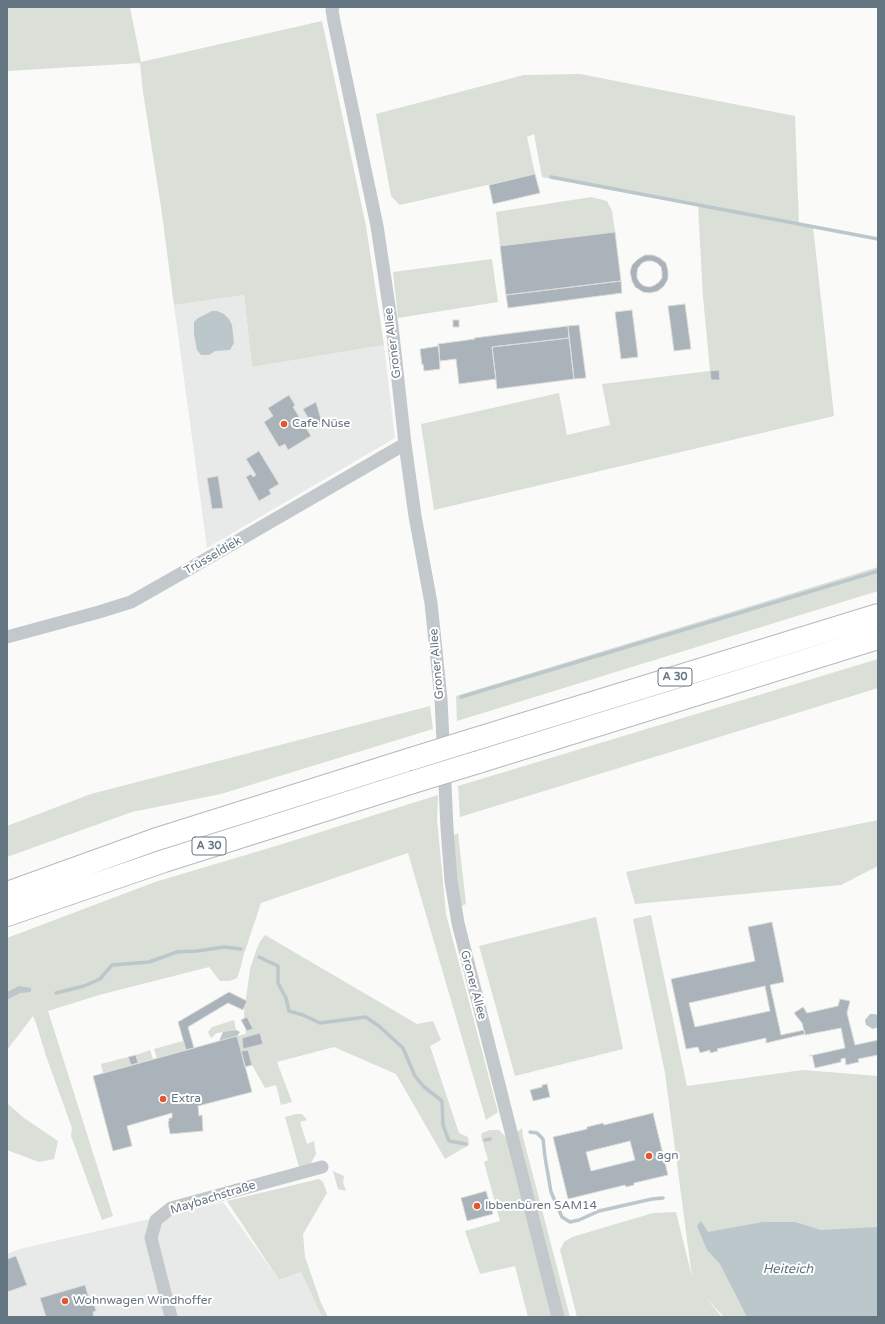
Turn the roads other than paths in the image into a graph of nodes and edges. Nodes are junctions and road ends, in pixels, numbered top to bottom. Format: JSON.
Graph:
{"nodes":[{"id":1,"x":333,"y":7,"type":"edge"},
{"id":2,"x":405,"y":444,"type":"junction"},
{"id":3,"x":878,"y":615,"type":"edge"},
{"id":4,"x":7,"y":637,"type":"edge"},
{"id":5,"x":878,"y":638,"type":"edge"},
{"id":6,"x":7,"y":893,"type":"edge"},
{"id":7,"x":7,"y":915,"type":"edge"},
{"id":8,"x":322,"y":1167,"type":"dead end"},
{"id":9,"x":171,"y":1317,"type":"edge"},
{"id":10,"x":558,"y":1317,"type":"edge"}],
"edges":[{"from":1,"to":2,"type":"street","name":"Groner Allee"},
{"from":2,"to":4,"type":"street","name":"Trüsseldiek"},
{"from":2,"to":10,"type":"street","name":"Groner Allee"},
{"from":3,"to":6,"type":"highway","number":"A 30","bridge":true},
{"from":5,"to":7,"type":"highway","number":"A 30","bridge":true},
{"from":8,"to":9,"type":"street","name":"Maybachstraße"}]}
